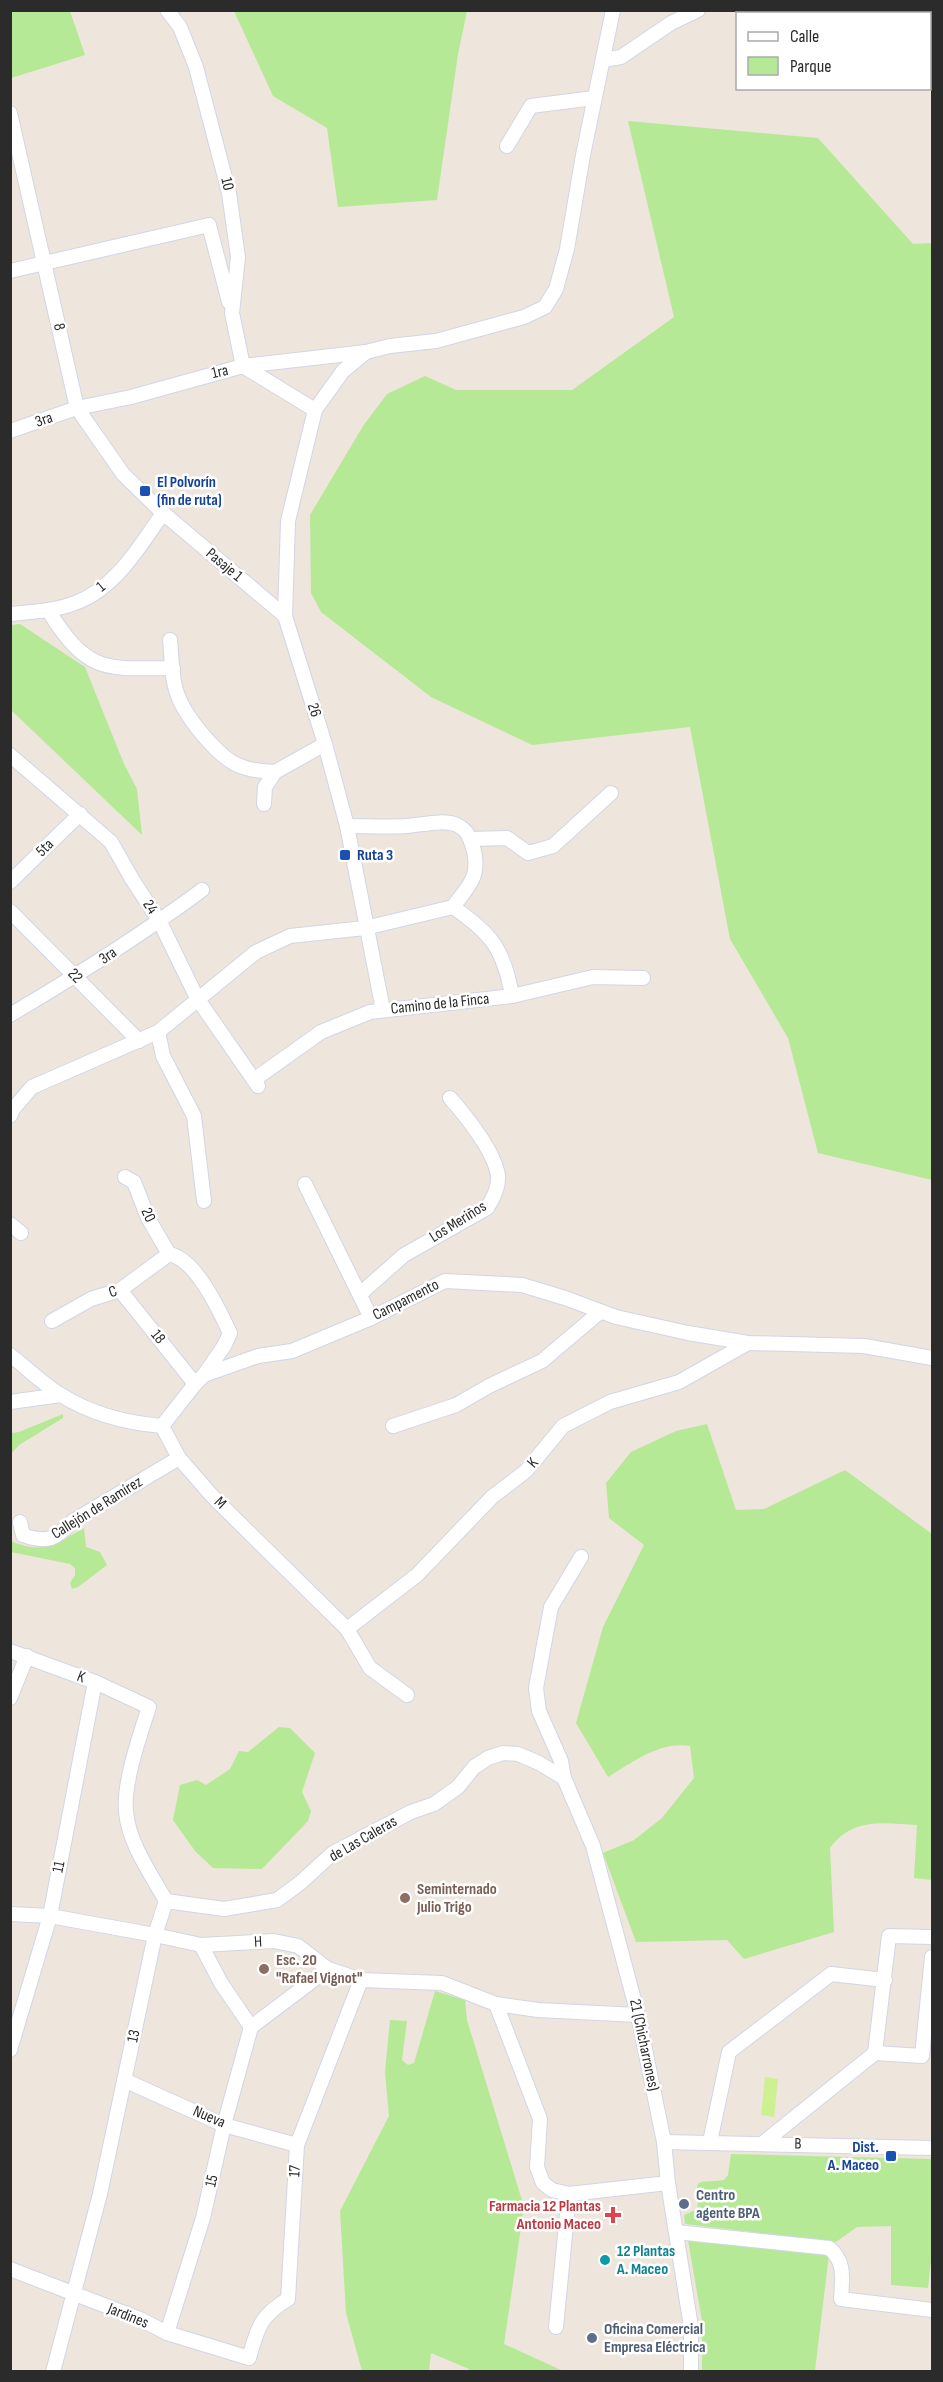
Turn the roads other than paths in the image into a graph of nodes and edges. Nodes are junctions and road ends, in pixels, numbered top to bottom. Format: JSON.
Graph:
{"nodes":[{"id":1,"x":167,"y":10,"type":"edge"},
{"id":2,"x":613,"y":10,"type":"edge"},
{"id":3,"x":698,"y":10,"type":"edge"},
{"id":4,"x":603,"y":60,"type":"junction"},
{"id":5,"x":594,"y":98,"type":"junction"},
{"id":6,"x":10,"y":113,"type":"edge"},
{"id":7,"x":507,"y":146,"type":"dead end"},
{"id":8,"x":45,"y":264,"type":"junction"},
{"id":9,"x":10,"y":271,"type":"edge"},
{"id":10,"x":232,"y":313,"type":"junction"},
{"id":11,"x":366,"y":352,"type":"junction"},
{"id":12,"x":243,"y":366,"type":"junction"},
{"id":13,"x":77,"y":408,"type":"junction"},
{"id":14,"x":315,"y":410,"type":"junction"},
{"id":15,"x":10,"y":431,"type":"edge"},
{"id":16,"x":163,"y":513,"type":"junction"},
{"id":17,"x":48,"y":610,"type":"junction"},
{"id":18,"x":10,"y":614,"type":"edge"},
{"id":19,"x":285,"y":616,"type":"junction"},
{"id":20,"x":170,"y":640,"type":"dead end"},
{"id":21,"x":173,"y":668,"type":"junction"},
{"id":22,"x":325,"y":744,"type":"junction"},
{"id":23,"x":10,"y":755,"type":"edge"},
{"id":24,"x":275,"y":772,"type":"junction"},
{"id":25,"x":611,"y":793,"type":"dead end"},
{"id":26,"x":264,"y":804,"type":"dead end"},
{"id":27,"x":80,"y":814,"type":"junction"},
{"id":28,"x":347,"y":826,"type":"junction"},
{"id":29,"x":471,"y":839,"type":"junction"},
{"id":30,"x":10,"y":882,"type":"edge"},
{"id":31,"x":202,"y":890,"type":"dead end"},
{"id":32,"x":453,"y":907,"type":"junction"},
{"id":33,"x":10,"y":911,"type":"edge"},
{"id":34,"x":160,"y":922,"type":"junction"},
{"id":35,"x":365,"y":928,"type":"junction"},
{"id":36,"x":76,"y":977,"type":"junction"},
{"id":37,"x":643,"y":978,"type":"dead end"},
{"id":38,"x":512,"y":996,"type":"junction"},
{"id":39,"x":197,"y":998,"type":"junction"},
{"id":40,"x":383,"y":1010,"type":"junction"},
{"id":41,"x":10,"y":1015,"type":"edge"},
{"id":42,"x":158,"y":1032,"type":"junction"},
{"id":43,"x":139,"y":1041,"type":"junction"},
{"id":44,"x":257,"y":1083,"type":"joint"},
{"id":45,"x":450,"y":1098,"type":"dead end"},
{"id":46,"x":11,"y":1111,"type":"edge"},
{"id":47,"x":125,"y":1177,"type":"dead end"},
{"id":48,"x":305,"y":1184,"type":"dead end"},
{"id":49,"x":204,"y":1201,"type":"dead end"},
{"id":50,"x":169,"y":1254,"type":"junction"},
{"id":51,"x":120,"y":1290,"type":"junction"},
{"id":52,"x":360,"y":1294,"type":"junction"},
{"id":53,"x":600,"y":1312,"type":"junction"},
{"id":54,"x":371,"y":1318,"type":"junction"},
{"id":55,"x":52,"y":1321,"type":"dead end"},
{"id":56,"x":748,"y":1343,"type":"junction"},
{"id":57,"x":10,"y":1355,"type":"edge"},
{"id":58,"x":933,"y":1358,"type":"edge"},
{"id":59,"x":200,"y":1380,"type":"junction"},
{"id":60,"x":61,"y":1395,"type":"junction"},
{"id":61,"x":10,"y":1402,"type":"edge"},
{"id":62,"x":162,"y":1426,"type":"junction"},
{"id":63,"x":393,"y":1426,"type":"dead end"},
{"id":64,"x":180,"y":1458,"type":"junction"},
{"id":65,"x":20,"y":1522,"type":"dead end"},
{"id":66,"x":581,"y":1557,"type":"dead end"},
{"id":67,"x":347,"y":1629,"type":"junction"},
{"id":68,"x":10,"y":1651,"type":"edge"},
{"id":69,"x":27,"y":1656,"type":"junction"},
{"id":70,"x":95,"y":1682,"type":"junction"},
{"id":71,"x":407,"y":1695,"type":"dead end"},
{"id":72,"x":10,"y":1698,"type":"edge"},
{"id":73,"x":564,"y":1778,"type":"junction"},
{"id":74,"x":166,"y":1901,"type":"junction"},
{"id":75,"x":10,"y":1914,"type":"edge"},
{"id":76,"x":50,"y":1916,"type":"junction"},
{"id":77,"x":155,"y":1935,"type":"junction"},
{"id":78,"x":933,"y":1937,"type":"edge"},
{"id":79,"x":201,"y":1945,"type":"junction"},
{"id":80,"x":933,"y":1957,"type":"edge"},
{"id":81,"x":328,"y":1969,"type":"junction"},
{"id":82,"x":361,"y":1980,"type":"junction"},
{"id":83,"x":885,"y":1980,"type":"junction"},
{"id":84,"x":496,"y":2004,"type":"junction"},
{"id":85,"x":931,"y":2013,"type":"edge"},
{"id":86,"x":638,"y":2015,"type":"junction"},
{"id":87,"x":251,"y":2027,"type":"junction"},
{"id":88,"x":10,"y":2050,"type":"edge"},
{"id":89,"x":876,"y":2053,"type":"junction"},
{"id":90,"x":124,"y":2080,"type":"junction"},
{"id":91,"x":224,"y":2124,"type":"junction"},
{"id":92,"x":664,"y":2142,"type":"junction"},
{"id":93,"x":710,"y":2142,"type":"junction"},
{"id":94,"x":763,"y":2143,"type":"junction"},
{"id":95,"x":297,"y":2145,"type":"junction"},
{"id":96,"x":933,"y":2148,"type":"edge"},
{"id":97,"x":668,"y":2183,"type":"junction"},
{"id":98,"x":569,"y":2194,"type":"junction"},
{"id":99,"x":676,"y":2232,"type":"junction"},
{"id":100,"x":10,"y":2269,"type":"edge"},
{"id":101,"x":73,"y":2295,"type":"junction"},
{"id":102,"x":933,"y":2310,"type":"edge"},
{"id":103,"x":556,"y":2327,"type":"dead end"},
{"id":104,"x":167,"y":2333,"type":"junction"},
{"id":105,"x":249,"y":2358,"type":"joint"},
{"id":106,"x":53,"y":2372,"type":"edge"},
{"id":107,"x":691,"y":2372,"type":"edge"}],
"edges":[{"from":1,"to":10,"type":"street","name":"10"},
{"from":2,"to":4,"type":"street","name":"1ra"},
{"from":3,"to":4,"type":"street"},
{"from":4,"to":5,"type":"street","name":"1ra"},
{"from":5,"to":7,"type":"street"},
{"from":5,"to":11,"type":"street","name":"1ra"},
{"from":6,"to":8,"type":"street","name":"8"},
{"from":8,"to":9,"type":"street"},
{"from":8,"to":10,"type":"street"},
{"from":8,"to":13,"type":"street","name":"8"},
{"from":10,"to":12,"type":"street","name":"10"},
{"from":11,"to":12,"type":"street","name":"1ra"},
{"from":11,"to":14,"type":"street"},
{"from":12,"to":13,"type":"street","name":"1ra"},
{"from":12,"to":14,"type":"street"},
{"from":13,"to":15,"type":"street","name":"3ra"},
{"from":13,"to":16,"type":"street","name":"8"},
{"from":14,"to":19,"type":"street","name":"26"},
{"from":16,"to":17,"type":"street","name":"1"},
{"from":16,"to":19,"type":"street","name":"Pasaje 1"},
{"from":17,"to":18,"type":"street","name":"1"},
{"from":17,"to":21,"type":"street"},
{"from":19,"to":22,"type":"street","name":"26"},
{"from":20,"to":21,"type":"street"},
{"from":21,"to":24,"type":"street"},
{"from":22,"to":24,"type":"street"},
{"from":22,"to":28,"type":"street","name":"26"},
{"from":23,"to":27,"type":"street","name":"24"},
{"from":24,"to":26,"type":"street"},
{"from":25,"to":29,"type":"street"},
{"from":27,"to":30,"type":"street","name":"5ta"},
{"from":27,"to":34,"type":"street","name":"24"},
{"from":28,"to":29,"type":"street"},
{"from":28,"to":35,"type":"street","name":"26"},
{"from":29,"to":32,"type":"street"},
{"from":31,"to":34,"type":"street","name":"3ra"},
{"from":32,"to":35,"type":"street"},
{"from":32,"to":38,"type":"street"},
{"from":33,"to":36,"type":"street","name":"22"},
{"from":34,"to":36,"type":"street","name":"3ra"},
{"from":34,"to":39,"type":"street","name":"24"},
{"from":35,"to":39,"type":"street"},
{"from":35,"to":40,"type":"street","name":"26"},
{"from":36,"to":41,"type":"street","name":"3ra"},
{"from":36,"to":43,"type":"street","name":"22"},
{"from":37,"to":38,"type":"street","name":"Camino de la Finca"},
{"from":38,"to":40,"type":"street","name":"Camino de la Finca"},
{"from":39,"to":42,"type":"street"},
{"from":39,"to":44,"type":"street","name":"24"},
{"from":40,"to":44,"type":"street","name":"Camino de la Finca"},
{"from":42,"to":43,"type":"street"},
{"from":42,"to":49,"type":"street"},
{"from":43,"to":46,"type":"street"},
{"from":45,"to":52,"type":"street","name":"Los Meriños"},
{"from":47,"to":50,"type":"street","name":"20"},
{"from":48,"to":52,"type":"street"},
{"from":50,"to":51,"type":"street","name":"C"},
{"from":50,"to":59,"type":"street"},
{"from":51,"to":55,"type":"street","name":"C"},
{"from":51,"to":59,"type":"street","name":"18"},
{"from":52,"to":54,"type":"street"},
{"from":53,"to":54,"type":"street","name":"Campamento"},
{"from":53,"to":56,"type":"street","name":"Campamento"},
{"from":53,"to":63,"type":"street"},
{"from":54,"to":59,"type":"street","name":"Campamento"},
{"from":56,"to":58,"type":"street","name":"Campamento"},
{"from":56,"to":67,"type":"street","name":"K"},
{"from":57,"to":60,"type":"street"},
{"from":59,"to":62,"type":"street"},
{"from":60,"to":61,"type":"street"},
{"from":60,"to":62,"type":"street"},
{"from":62,"to":64,"type":"street","name":"M"},
{"from":64,"to":65,"type":"street","name":"Callejón de Ramírez"},
{"from":64,"to":67,"type":"street","name":"M"},
{"from":66,"to":73,"type":"street","name":"21 (Chicharrones)"},
{"from":67,"to":71,"type":"street","name":"M"},
{"from":68,"to":69,"type":"street","name":"K"},
{"from":69,"to":70,"type":"street","name":"K"},
{"from":69,"to":72,"type":"street"},
{"from":70,"to":74,"type":"street","name":"K"},
{"from":70,"to":76,"type":"street","name":"11"},
{"from":73,"to":74,"type":"street","name":"de Las Caleras"},
{"from":73,"to":86,"type":"street","name":"21 (Chicharrones)"},
{"from":74,"to":77,"type":"street","name":"13"},
{"from":75,"to":76,"type":"street","name":"H"},
{"from":76,"to":77,"type":"street","name":"H"},
{"from":76,"to":88,"type":"street","name":"11"},
{"from":77,"to":79,"type":"street","name":"H"},
{"from":77,"to":90,"type":"street","name":"13"},
{"from":78,"to":83,"type":"street"},
{"from":79,"to":81,"type":"street","name":"H"},
{"from":79,"to":87,"type":"street"},
{"from":80,"to":85,"type":"street"},
{"from":81,"to":82,"type":"street","name":"H"},
{"from":81,"to":87,"type":"street"},
{"from":82,"to":84,"type":"street","name":"H"},
{"from":82,"to":95,"type":"street","name":"17"},
{"from":83,"to":89,"type":"street"},
{"from":83,"to":93,"type":"street"},
{"from":84,"to":86,"type":"street","name":"H"},
{"from":84,"to":98,"type":"street"},
{"from":85,"to":89,"type":"street"},
{"from":86,"to":92,"type":"street","name":"21 (Chicharrones)"},
{"from":87,"to":91,"type":"street","name":"15"},
{"from":89,"to":94,"type":"street"},
{"from":90,"to":91,"type":"street","name":"Nueva"},
{"from":90,"to":101,"type":"street","name":"13"},
{"from":91,"to":95,"type":"street","name":"Nueva"},
{"from":91,"to":104,"type":"street","name":"15"},
{"from":92,"to":93,"type":"street","name":"B"},
{"from":92,"to":97,"type":"street","name":"21 (Chicharrones)"},
{"from":93,"to":94,"type":"street","name":"B"},
{"from":94,"to":96,"type":"street","name":"B"},
{"from":95,"to":105,"type":"street","name":"17"},
{"from":97,"to":98,"type":"street"},
{"from":97,"to":99,"type":"street","name":"21 (Chicharrones)"},
{"from":98,"to":103,"type":"street"},
{"from":99,"to":102,"type":"street"},
{"from":99,"to":107,"type":"street","name":"21 (Chicharrones)"},
{"from":100,"to":101,"type":"street","name":"Jardines"},
{"from":101,"to":104,"type":"street","name":"Jardines"},
{"from":101,"to":106,"type":"street","name":"13"},
{"from":104,"to":105,"type":"street","name":"Jardines"}]}
